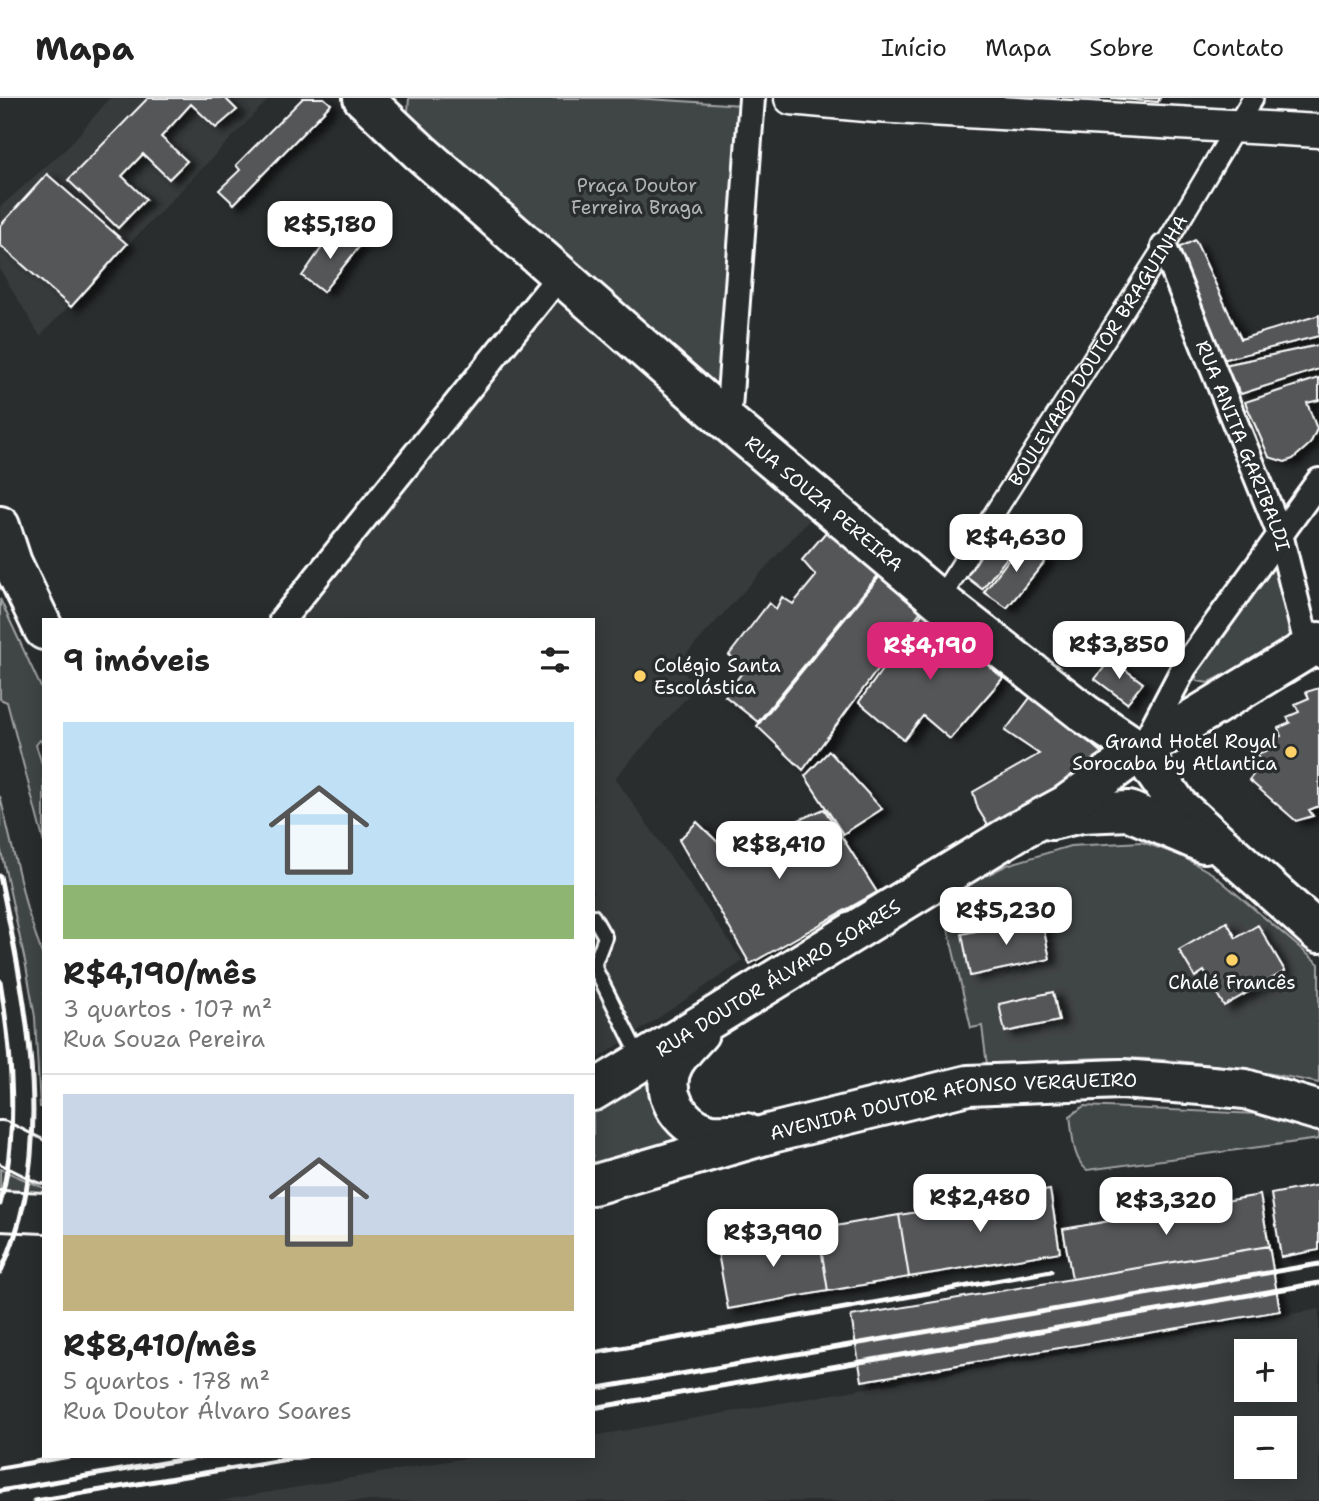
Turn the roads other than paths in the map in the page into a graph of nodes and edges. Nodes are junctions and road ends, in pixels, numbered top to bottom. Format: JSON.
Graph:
{"nodes":[{"id":1,"x":363,"y":98,"type":"edge"},
{"id":2,"x":752,"y":98,"type":"edge"},
{"id":3,"x":791,"y":98,"type":"edge"},
{"id":4,"x":1253,"y":98,"type":"edge"},
{"id":5,"x":875,"y":102,"type":"edge"},
{"id":6,"x":1235,"y":128,"type":"junction"},
{"id":7,"x":1319,"y":131,"type":"edge"},
{"id":8,"x":1164,"y":247,"type":"junction"},
{"id":9,"x":561,"y":274,"type":"junction"},
{"id":10,"x":728,"y":422,"type":"junction"},
{"id":11,"x":1319,"y":481,"type":"edge"},
{"id":12,"x":0,"y":526,"type":"edge"},
{"id":13,"x":1280,"y":534,"type":"junction"},
{"id":14,"x":939,"y":600,"type":"junction"},
{"id":15,"x":284,"y":618,"type":"edge"},
{"id":16,"x":42,"y":626,"type":"edge"},
{"id":17,"x":1315,"y":649,"type":"edge"},
{"id":18,"x":1140,"y":751,"type":"junction"},
{"id":19,"x":1016,"y":832,"type":"junction"},
{"id":20,"x":1236,"y":858,"type":"junction"},
{"id":21,"x":595,"y":919,"type":"edge"},
{"id":22,"x":1319,"y":933,"type":"edge"},
{"id":23,"x":595,"y":963,"type":"edge"},
{"id":24,"x":595,"y":963,"type":"edge"},
{"id":25,"x":713,"y":1017,"type":"junction"},
{"id":26,"x":642,"y":1061,"type":"junction"},
{"id":27,"x":1245,"y":1089,"type":"junction"},
{"id":28,"x":595,"y":1090,"type":"edge"},
{"id":29,"x":1319,"y":1100,"type":"edge"},
{"id":30,"x":1319,"y":1111,"type":"edge"},
{"id":31,"x":772,"y":1133,"type":"junction"},
{"id":32,"x":0,"y":1141,"type":"edge"},
{"id":33,"x":42,"y":1162,"type":"edge"},
{"id":34,"x":595,"y":1184,"type":"edge"},
{"id":35,"x":0,"y":1211,"type":"edge"},
{"id":36,"x":42,"y":1213,"type":"edge"}],
"edges":[{"from":1,"to":9,"type":"main road","name":"RUA SOUZA PEREIRA"},
{"from":2,"to":10,"type":"street"},
{"from":3,"to":5,"type":"street"},
{"from":4,"to":6,"type":"street","name":"BOULEVARD DOUTOR BRAGUINHA"},
{"from":5,"to":6,"type":"street"},
{"from":6,"to":7,"type":"street"},
{"from":6,"to":8,"type":"street","name":"BOULEVARD DOUTOR BRAGUINHA"},
{"from":8,"to":13,"type":"street","name":"RUA ANITA GARIBALDI"},
{"from":8,"to":14,"type":"street","name":"BOULEVARD DOUTOR BRAGUINHA"},
{"from":9,"to":10,"type":"main road","name":"RUA SOUZA PEREIRA"},
{"from":9,"to":15,"type":"street"},
{"from":10,"to":14,"type":"main road","name":"RUA SOUZA PEREIRA"},
{"from":11,"to":13,"type":"street"},
{"from":12,"to":16,"type":"main road"},
{"from":13,"to":17,"type":"street","name":"RUA ANITA GARIBALDI"},
{"from":13,"to":18,"type":"street"},
{"from":14,"to":18,"type":"main road","name":"RUA SOUZA PEREIRA"},
{"from":17,"to":18,"type":"main road","name":"RUA DOUTOR ÁLVARO SOARES"},
{"from":18,"to":19,"type":"main road","name":"RUA DOUTOR ÁLVARO SOARES"},
{"from":18,"to":20,"type":"main road","name":"RUA SOUZA PEREIRA"},
{"from":19,"to":20,"type":"main road"},
{"from":19,"to":25,"type":"main road","name":"RUA DOUTOR ÁLVARO SOARES"},
{"from":20,"to":22,"type":"main road","name":"RUA SOUZA PEREIRA"},
{"from":21,"to":24,"type":"lane"},
{"from":23,"to":26,"type":"lane"},
{"from":25,"to":26,"type":"main road","name":"RUA DOUTOR ÁLVARO SOARES"},
{"from":25,"to":31,"type":"main road"},
{"from":26,"to":28,"type":"main road","name":"RUA DOUTOR ÁLVARO SOARES"},
{"from":27,"to":29,"type":"main road"},
{"from":27,"to":30,"type":"main road","name":"AVENIDA DOUTOR AFONSO VERGUEIRO"},
{"from":27,"to":31,"type":"main road","name":"AVENIDA DOUTOR AFONSO VERGUEIRO"},
{"from":31,"to":34,"type":"main road","name":"AVENIDA DOUTOR AFONSO VERGUEIRO"},
{"from":32,"to":33,"type":"main road"},
{"from":35,"to":36,"type":"main road"}]}
